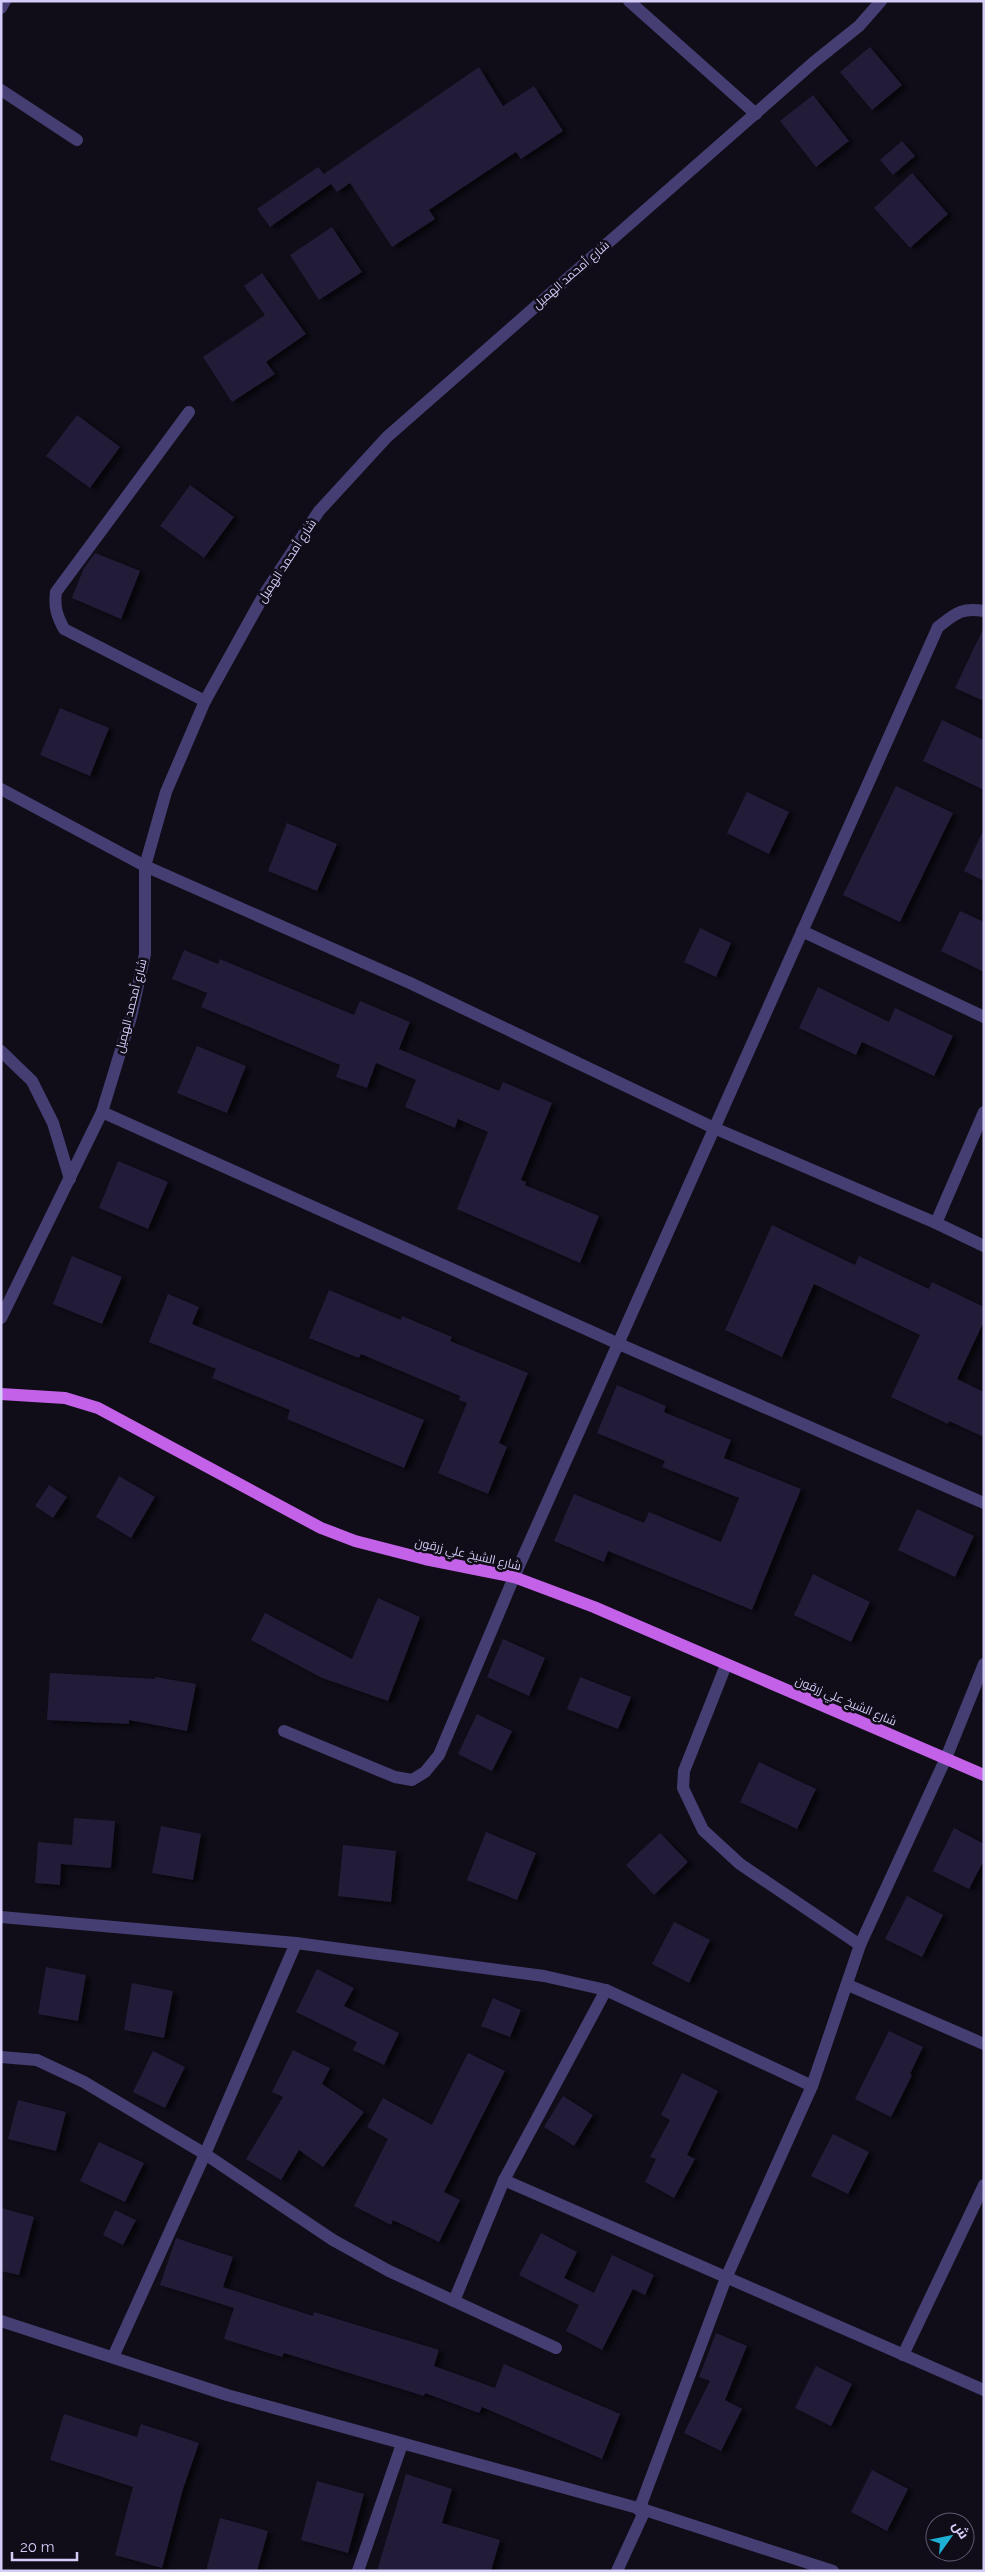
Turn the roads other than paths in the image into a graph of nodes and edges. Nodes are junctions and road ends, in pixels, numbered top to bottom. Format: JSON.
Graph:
{"nodes":[{"id":1,"x":5,"y":1,"type":"edge"},
{"id":2,"x":629,"y":1,"type":"edge"},
{"id":3,"x":881,"y":1,"type":"edge"},
{"id":4,"x":1,"y":8,"type":"edge"},
{"id":5,"x":1,"y":90,"type":"edge"},
{"id":6,"x":756,"y":114,"type":"junction"},
{"id":7,"x":77,"y":140,"type":"dead end"},
{"id":8,"x":189,"y":412,"type":"dead end"},
{"id":9,"x":984,"y":611,"type":"edge"},
{"id":10,"x":205,"y":701,"type":"junction"},
{"id":11,"x":1,"y":790,"type":"edge"},
{"id":12,"x":146,"y":866,"type":"junction"},
{"id":13,"x":802,"y":931,"type":"junction"},
{"id":14,"x":984,"y":1017,"type":"edge"},
{"id":15,"x":1,"y":1051,"type":"edge"},
{"id":16,"x":102,"y":1112,"type":"junction"},
{"id":17,"x":984,"y":1112,"type":"edge"},
{"id":18,"x":714,"y":1128,"type":"junction"},
{"id":19,"x":70,"y":1179,"type":"junction"},
{"id":20,"x":936,"y":1223,"type":"junction"},
{"id":21,"x":984,"y":1246,"type":"edge"},
{"id":22,"x":1,"y":1318,"type":"edge"},
{"id":23,"x":619,"y":1344,"type":"junction"},
{"id":24,"x":1,"y":1394,"type":"edge"},
{"id":25,"x":984,"y":1503,"type":"edge"},
{"id":26,"x":514,"y":1577,"type":"junction"},
{"id":27,"x":984,"y":1664,"type":"edge"},
{"id":28,"x":726,"y":1665,"type":"junction"},
{"id":29,"x":284,"y":1731,"type":"dead end"},
{"id":30,"x":946,"y":1758,"type":"junction"},
{"id":31,"x":984,"y":1775,"type":"edge"},
{"id":32,"x":1,"y":1917,"type":"edge"},
{"id":33,"x":296,"y":1943,"type":"junction"},
{"id":34,"x":860,"y":1945,"type":"junction"},
{"id":35,"x":848,"y":1985,"type":"junction"},
{"id":36,"x":606,"y":1990,"type":"junction"},
{"id":37,"x":984,"y":2044,"type":"edge"},
{"id":38,"x":1,"y":2057,"type":"edge"},
{"id":39,"x":812,"y":2086,"type":"junction"},
{"id":40,"x":205,"y":2154,"type":"junction"},
{"id":41,"x":504,"y":2180,"type":"junction"},
{"id":42,"x":984,"y":2185,"type":"edge"},
{"id":43,"x":726,"y":2278,"type":"junction"},
{"id":44,"x":454,"y":2301,"type":"junction"},
{"id":45,"x":1,"y":2321,"type":"edge"},
{"id":46,"x":556,"y":2348,"type":"dead end"},
{"id":47,"x":903,"y":2356,"type":"junction"},
{"id":48,"x":113,"y":2357,"type":"junction"},
{"id":49,"x":984,"y":2390,"type":"edge"},
{"id":50,"x":402,"y":2444,"type":"junction"},
{"id":51,"x":642,"y":2510,"type":"junction"},
{"id":52,"x":358,"y":2571,"type":"edge"},
{"id":53,"x":616,"y":2571,"type":"edge"},
{"id":54,"x":833,"y":2571,"type":"edge"}],
"edges":[{"from":1,"to":4,"type":"street"},
{"from":2,"to":6,"type":"street"},
{"from":3,"to":6,"type":"street","name":"شارع أمحمد الهميل"},
{"from":5,"to":7,"type":"street"},
{"from":6,"to":10,"type":"street","name":"شارع أمحمد الهميل"},
{"from":8,"to":10,"type":"street"},
{"from":9,"to":13,"type":"street"},
{"from":10,"to":12,"type":"street","name":"شارع أمحمد الهميل"},
{"from":11,"to":12,"type":"street"},
{"from":12,"to":16,"type":"street","name":"شارع أمحمد الهميل"},
{"from":12,"to":18,"type":"street"},
{"from":13,"to":14,"type":"street"},
{"from":13,"to":18,"type":"street"},
{"from":15,"to":19,"type":"street"},
{"from":16,"to":19,"type":"street","name":"شارع أمحمد الهميل"},
{"from":16,"to":23,"type":"street"},
{"from":17,"to":20,"type":"street"},
{"from":18,"to":20,"type":"street"},
{"from":18,"to":23,"type":"street"},
{"from":19,"to":22,"type":"street","name":"شارع أمحمد الهميل"},
{"from":20,"to":21,"type":"street"},
{"from":23,"to":25,"type":"street"},
{"from":23,"to":26,"type":"street"},
{"from":24,"to":26,"type":"main road","name":"شارع الشيخ علي زرقون"},
{"from":26,"to":28,"type":"main road","name":"شارع الشيخ علي زرقون"},
{"from":26,"to":29,"type":"street"},
{"from":27,"to":30,"type":"street"},
{"from":28,"to":30,"type":"main road","name":"شارع الشيخ علي زرقون"},
{"from":28,"to":34,"type":"street"},
{"from":30,"to":31,"type":"main road","name":"شارع الشيخ علي زرقون"},
{"from":30,"to":34,"type":"street"},
{"from":32,"to":33,"type":"street"},
{"from":33,"to":36,"type":"street"},
{"from":33,"to":40,"type":"street"},
{"from":34,"to":35,"type":"street"},
{"from":35,"to":37,"type":"street"},
{"from":35,"to":39,"type":"street"},
{"from":36,"to":39,"type":"street"},
{"from":36,"to":41,"type":"street"},
{"from":38,"to":40,"type":"street"},
{"from":39,"to":43,"type":"street"},
{"from":40,"to":44,"type":"street"},
{"from":40,"to":48,"type":"street"},
{"from":41,"to":43,"type":"street"},
{"from":41,"to":44,"type":"street"},
{"from":42,"to":47,"type":"street"},
{"from":43,"to":47,"type":"street"},
{"from":43,"to":51,"type":"street"},
{"from":44,"to":46,"type":"street"},
{"from":45,"to":48,"type":"street"},
{"from":47,"to":49,"type":"street"},
{"from":48,"to":50,"type":"street"},
{"from":50,"to":51,"type":"street"},
{"from":50,"to":52,"type":"street"},
{"from":51,"to":53,"type":"street"},
{"from":51,"to":54,"type":"street"}]}
